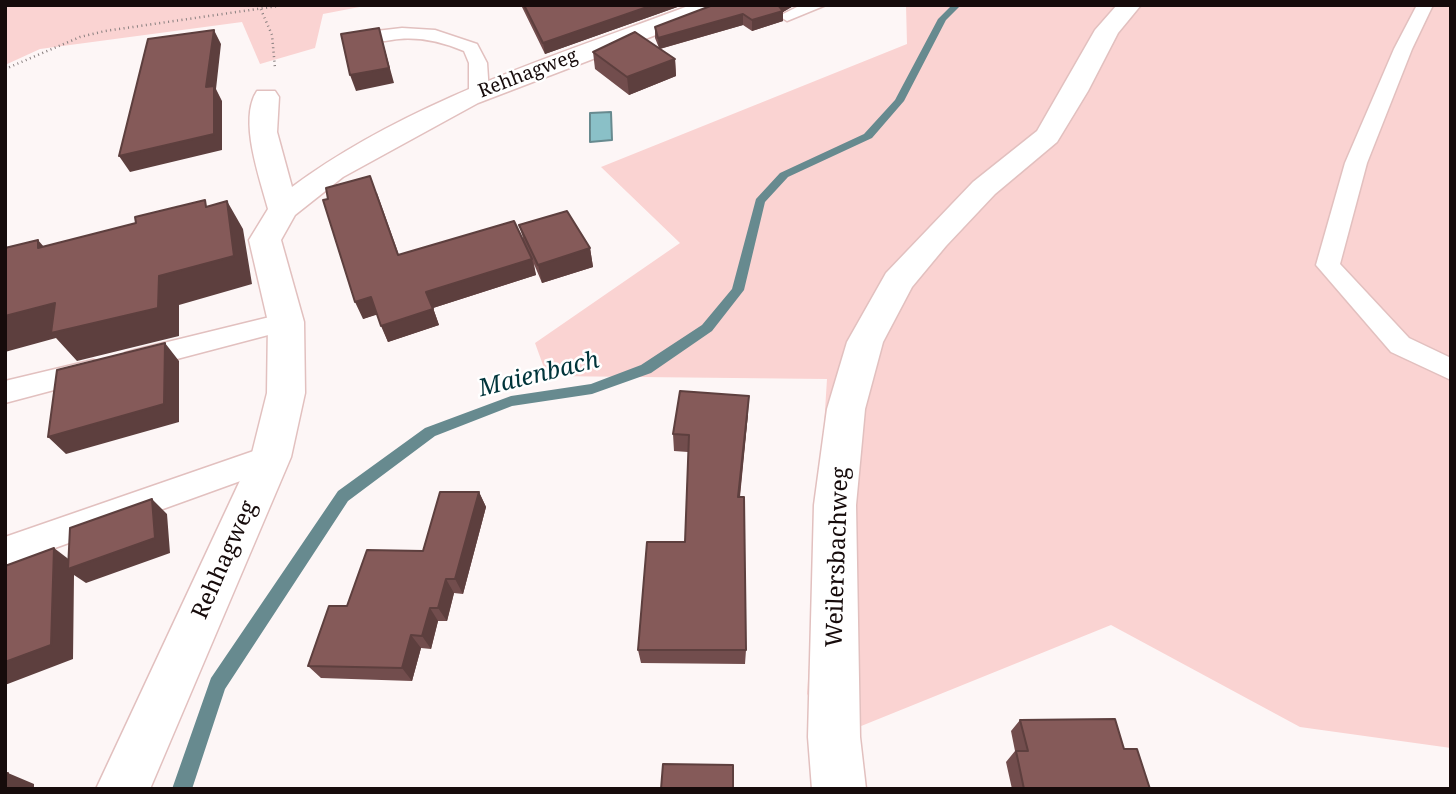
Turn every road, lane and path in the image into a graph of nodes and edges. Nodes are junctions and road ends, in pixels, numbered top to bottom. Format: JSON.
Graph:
{"nodes":[{"id":1,"x":259,"y":5,"type":"edge"},
{"id":2,"x":285,"y":5,"type":"edge"},
{"id":3,"x":713,"y":5,"type":"edge"},
{"id":4,"x":818,"y":5,"type":"edge"},
{"id":5,"x":1130,"y":5,"type":"edge"},
{"id":6,"x":1425,"y":5,"type":"edge"},
{"id":7,"x":263,"y":10,"type":"junction"},
{"id":8,"x":787,"y":16,"type":"dead end"},
{"id":9,"x":376,"y":36,"type":"edge"},
{"id":10,"x":5,"y":69,"type":"edge"},
{"id":11,"x":479,"y":93,"type":"junction"},
{"id":12,"x":267,"y":97,"type":"joint"},
{"id":13,"x":282,"y":209,"type":"junction"},
{"id":14,"x":285,"y":322,"type":"junction"},
{"id":15,"x":1451,"y":370,"type":"edge"},
{"id":16,"x":5,"y":392,"type":"edge"},
{"id":17,"x":271,"y":457,"type":"junction"},
{"id":18,"x":5,"y":552,"type":"edge"},
{"id":19,"x":122,"y":789,"type":"edge"},
{"id":20,"x":839,"y":789,"type":"edge"}],
"edges":[{"from":1,"to":7,"type":"path"},
{"from":2,"to":7,"type":"path"},
{"from":3,"to":11,"type":"street","name":"Rehhagweg"},
{"from":4,"to":8,"type":"lane"},
{"from":5,"to":20,"type":"street","name":"Weilersbachweg"},
{"from":6,"to":15,"type":"lane"},
{"from":7,"to":10,"type":"path"},
{"from":7,"to":12,"type":"path"},
{"from":9,"to":11,"type":"lane"},
{"from":11,"to":13,"type":"street","name":"Rehhagweg"},
{"from":12,"to":13,"type":"street"},
{"from":13,"to":14,"type":"street","name":"Rehhagweg"},
{"from":14,"to":16,"type":"lane"},
{"from":14,"to":17,"type":"street","name":"Rehhagweg"},
{"from":17,"to":18,"type":"lane"},
{"from":17,"to":19,"type":"street","name":"Rehhagweg"}]}
